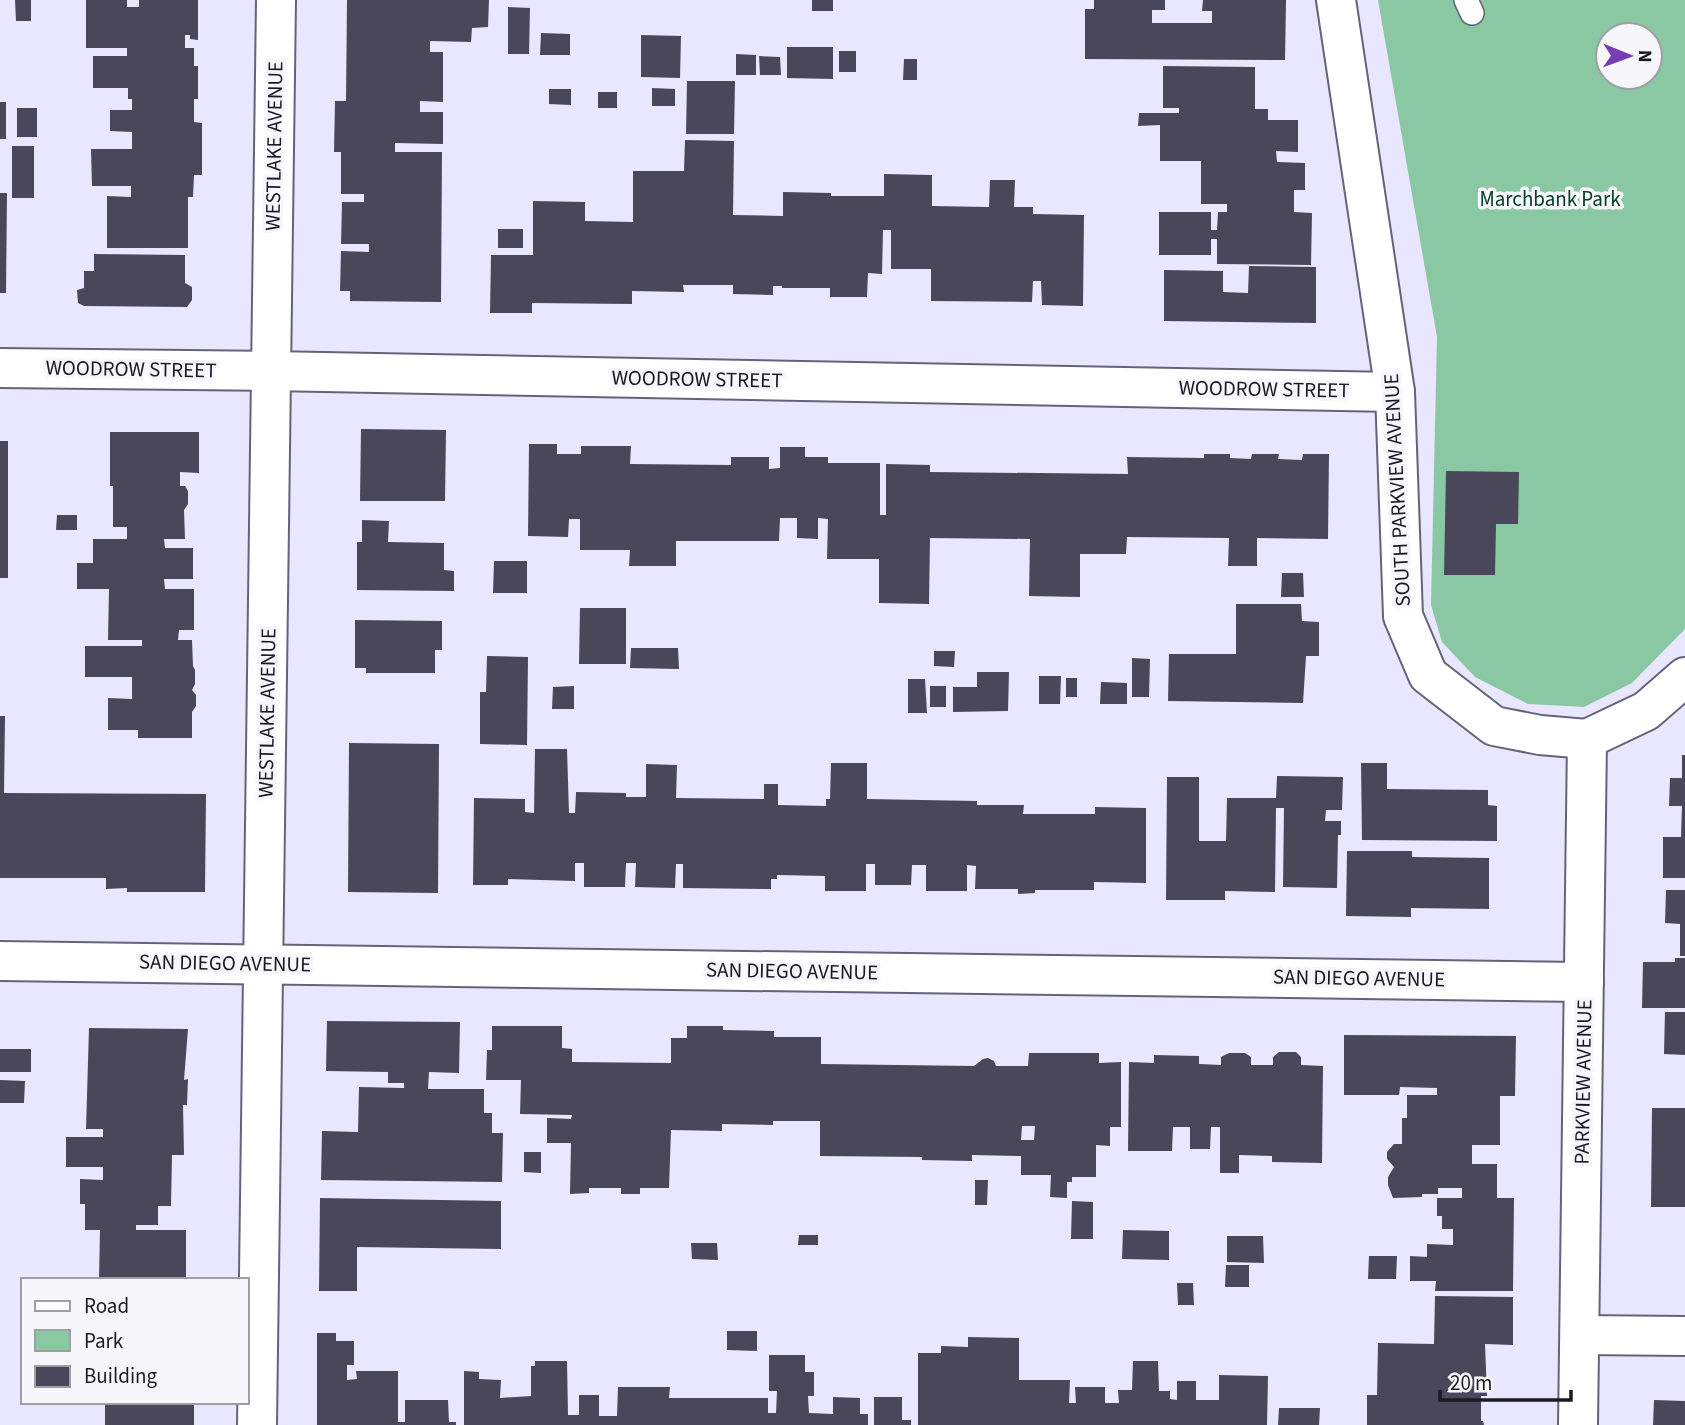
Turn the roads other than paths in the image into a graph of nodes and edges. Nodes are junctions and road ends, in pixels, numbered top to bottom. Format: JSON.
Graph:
{"nodes":[{"id":1,"x":276,"y":0,"type":"edge"},
{"id":2,"x":1336,"y":0,"type":"edge"},
{"id":3,"x":0,"y":368,"type":"edge"},
{"id":4,"x":270,"y":371,"type":"junction"},
{"id":5,"x":1395,"y":392,"type":"junction"},
{"id":6,"x":1685,"y":677,"type":"edge"},
{"id":7,"x":1587,"y":739,"type":"junction"},
{"id":8,"x":0,"y":961,"type":"edge"},
{"id":9,"x":265,"y":963,"type":"junction"},
{"id":10,"x":1584,"y":982,"type":"junction"},
{"id":11,"x":1581,"y":1335,"type":"junction"},
{"id":12,"x":1685,"y":1336,"type":"edge"},
{"id":13,"x":257,"y":1425,"type":"edge"},
{"id":14,"x":1578,"y":1425,"type":"edge"}],
"edges":[{"from":1,"to":4,"type":"street","name":"WESTLAKE AVENUE"},
{"from":2,"to":5,"type":"street","name":"SOUTH PARKVIEW AVENUE"},
{"from":3,"to":4,"type":"street","name":"WOODROW STREET"},
{"from":4,"to":5,"type":"street","name":"WOODROW STREET"},
{"from":4,"to":9,"type":"street","name":"WESTLAKE AVENUE"},
{"from":5,"to":7,"type":"street","name":"SOUTH PARKVIEW AVENUE"},
{"from":6,"to":7,"type":"street"},
{"from":7,"to":10,"type":"street","name":"PARKVIEW AVENUE"},
{"from":8,"to":9,"type":"street","name":"SAN DIEGO AVENUE"},
{"from":9,"to":10,"type":"street","name":"SAN DIEGO AVENUE"},
{"from":9,"to":13,"type":"street","name":"WESTLAKE AVENUE"},
{"from":10,"to":11,"type":"street","name":"PARKVIEW AVENUE"},
{"from":11,"to":12,"type":"street"},
{"from":11,"to":14,"type":"street","name":"PARKVIEW AVENUE"}]}
